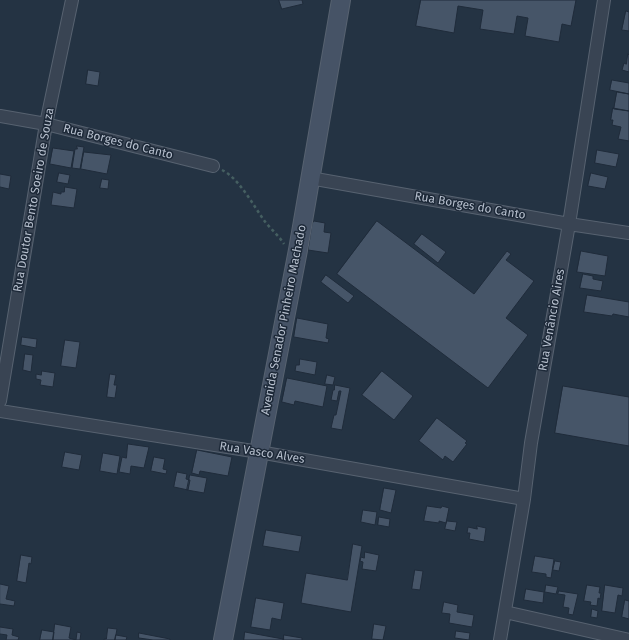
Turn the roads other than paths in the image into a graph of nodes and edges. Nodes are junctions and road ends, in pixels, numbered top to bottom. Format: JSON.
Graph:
{"nodes":[{"id":1,"x":72,"y":0,"type":"edge"},
{"id":2,"x":341,"y":0,"type":"edge"},
{"id":3,"x":604,"y":0,"type":"edge"},
{"id":4,"x":0,"y":116,"type":"edge"},
{"id":5,"x":46,"y":124,"type":"junction"},
{"id":6,"x":213,"y":166,"type":"road end"},
{"id":7,"x":310,"y":178,"type":"junction"},
{"id":8,"x":569,"y":224,"type":"junction"},
{"id":9,"x":629,"y":233,"type":"edge"},
{"id":10,"x":0,"y":401,"type":"edge"},
{"id":11,"x":0,"y":411,"type":"edge"},
{"id":12,"x":259,"y":452,"type":"junction"},
{"id":13,"x":524,"y":499,"type":"junction"},
{"id":14,"x":505,"y":612,"type":"junction"},
{"id":15,"x":223,"y":640,"type":"edge"},
{"id":16,"x":500,"y":640,"type":"edge"},
{"id":17,"x":629,"y":640,"type":"edge"}],
"edges":[{"from":1,"to":5,"type":"street","name":"Rua Doutor Bento Soeiro de Souza"},
{"from":2,"to":7,"type":"main road","name":"Avenida Senador Pinheiro Machado"},
{"from":3,"to":8,"type":"street","name":"Rua Venâncio Aires"},
{"from":4,"to":5,"type":"street","name":"Rua Borges do Canto"},
{"from":5,"to":6,"type":"street","name":"Rua Borges do Canto"},
{"from":5,"to":10,"type":"street","name":"Rua Doutor Bento Soeiro de Souza"},
{"from":7,"to":8,"type":"street","name":"Rua Borges do Canto"},
{"from":7,"to":12,"type":"main road","name":"Avenida Senador Pinheiro Machado"},
{"from":8,"to":9,"type":"street","name":"Rua Borges do Canto"},
{"from":8,"to":13,"type":"street","name":"Rua Venâncio Aires"},
{"from":11,"to":12,"type":"street","name":"Rua Vasco Alves"},
{"from":12,"to":13,"type":"street","name":"Rua Vasco Alves"},
{"from":12,"to":15,"type":"main road","name":"Avenida Senador Pinheiro Machado"},
{"from":13,"to":14,"type":"street","name":"Rua Venâncio Aires"},
{"from":14,"to":16,"type":"street","name":"Rua Venâncio Aires"},
{"from":14,"to":17,"type":"street"}]}
